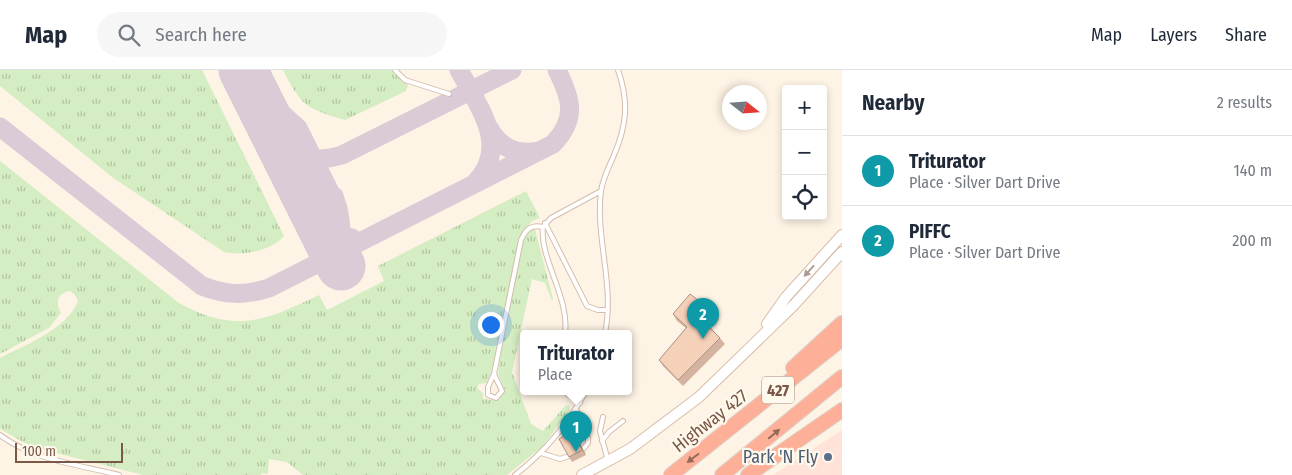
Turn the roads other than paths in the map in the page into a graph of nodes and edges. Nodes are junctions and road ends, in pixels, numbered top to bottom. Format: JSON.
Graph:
{"nodes":[{"id":1,"x":395,"y":70,"type":"edge"},
{"id":2,"x":618,"y":70,"type":"edge"},
{"id":3,"x":449,"y":94,"type":"dead end"},
{"id":4,"x":602,"y":191,"type":"junction"},
{"id":5,"x":544,"y":225,"type":"junction"},
{"id":6,"x":842,"y":235,"type":"edge"},
{"id":7,"x":842,"y":252,"type":"edge"},
{"id":8,"x":608,"y":310,"type":"junction"},
{"id":9,"x":842,"y":322,"type":"edge"},
{"id":10,"x":565,"y":330,"type":"edge"},
{"id":11,"x":605,"y":330,"type":"edge"},
{"id":12,"x":842,"y":339,"type":"edge"},
{"id":13,"x":750,"y":346,"type":"junction"},
{"id":14,"x":494,"y":374,"type":"junction"},
{"id":15,"x":842,"y":377,"type":"edge"},
{"id":16,"x":569,"y":395,"type":"edge"},
{"id":17,"x":584,"y":395,"type":"edge"},
{"id":18,"x":580,"y":403,"type":"junction"},
{"id":19,"x":576,"y":409,"type":"junction"},
{"id":20,"x":842,"y":410,"type":"edge"},
{"id":21,"x":603,"y":417,"type":"dead end"},
{"id":22,"x":623,"y":421,"type":"dead end"},
{"id":23,"x":0,"y":435,"type":"edge"},
{"id":24,"x":602,"y":441,"type":"junction"},
{"id":25,"x":715,"y":442,"type":"junction"},
{"id":26,"x":583,"y":449,"type":"edge"},
{"id":27,"x":541,"y":453,"type":"junction"},
{"id":28,"x":569,"y":456,"type":"edge"},
{"id":29,"x":608,"y":461,"type":"junction"},
{"id":30,"x":525,"y":467,"type":"junction"},
{"id":31,"x":119,"y":475,"type":"edge"},
{"id":32,"x":514,"y":475,"type":"edge"},
{"id":33,"x":522,"y":475,"type":"edge"},
{"id":34,"x":582,"y":475,"type":"edge"},
{"id":35,"x":671,"y":475,"type":"edge"},
{"id":36,"x":722,"y":475,"type":"edge"},
{"id":37,"x":748,"y":475,"type":"edge"}],
"edges":[{"from":1,"to":3,"type":"lane"},
{"from":2,"to":4,"type":"lane"},
{"from":4,"to":5,"type":"lane"},
{"from":4,"to":8,"type":"lane"},
{"from":5,"to":8,"type":"lane"},
{"from":5,"to":10,"type":"lane"},
{"from":5,"to":14,"type":"lane"},
{"from":6,"to":13,"type":"street","one_way":true},
{"from":7,"to":13,"type":"street"},
{"from":8,"to":11,"type":"lane"},
{"from":9,"to":25,"type":"highway"},
{"from":12,"to":25,"type":"highway","name":"Highway 427","number":"427"},
{"from":13,"to":29,"type":"street"},
{"from":14,"to":14,"type":"lane"},
{"from":36,"to":15,"type":"highway","number":"427","one_way":true},
{"from":16,"to":18,"type":"lane"},
{"from":17,"to":18,"type":"lane"},
{"from":18,"to":19,"type":"lane"},
{"from":19,"to":26,"type":"lane"},
{"from":19,"to":27,"type":"lane"},
{"from":20,"to":37,"type":"highway"},
{"from":21,"to":24,"type":"lane"},
{"from":22,"to":24,"type":"lane"},
{"from":23,"to":31,"type":"lane"},
{"from":24,"to":29,"type":"lane"},
{"from":25,"to":35,"type":"highway","name":"Highway 427","number":"427","one_way":true},
{"from":27,"to":28,"type":"lane"},
{"from":27,"to":30,"type":"lane"},
{"from":29,"to":34,"type":"street"},
{"from":30,"to":32,"type":"lane"},
{"from":30,"to":33,"type":"lane"}]}
